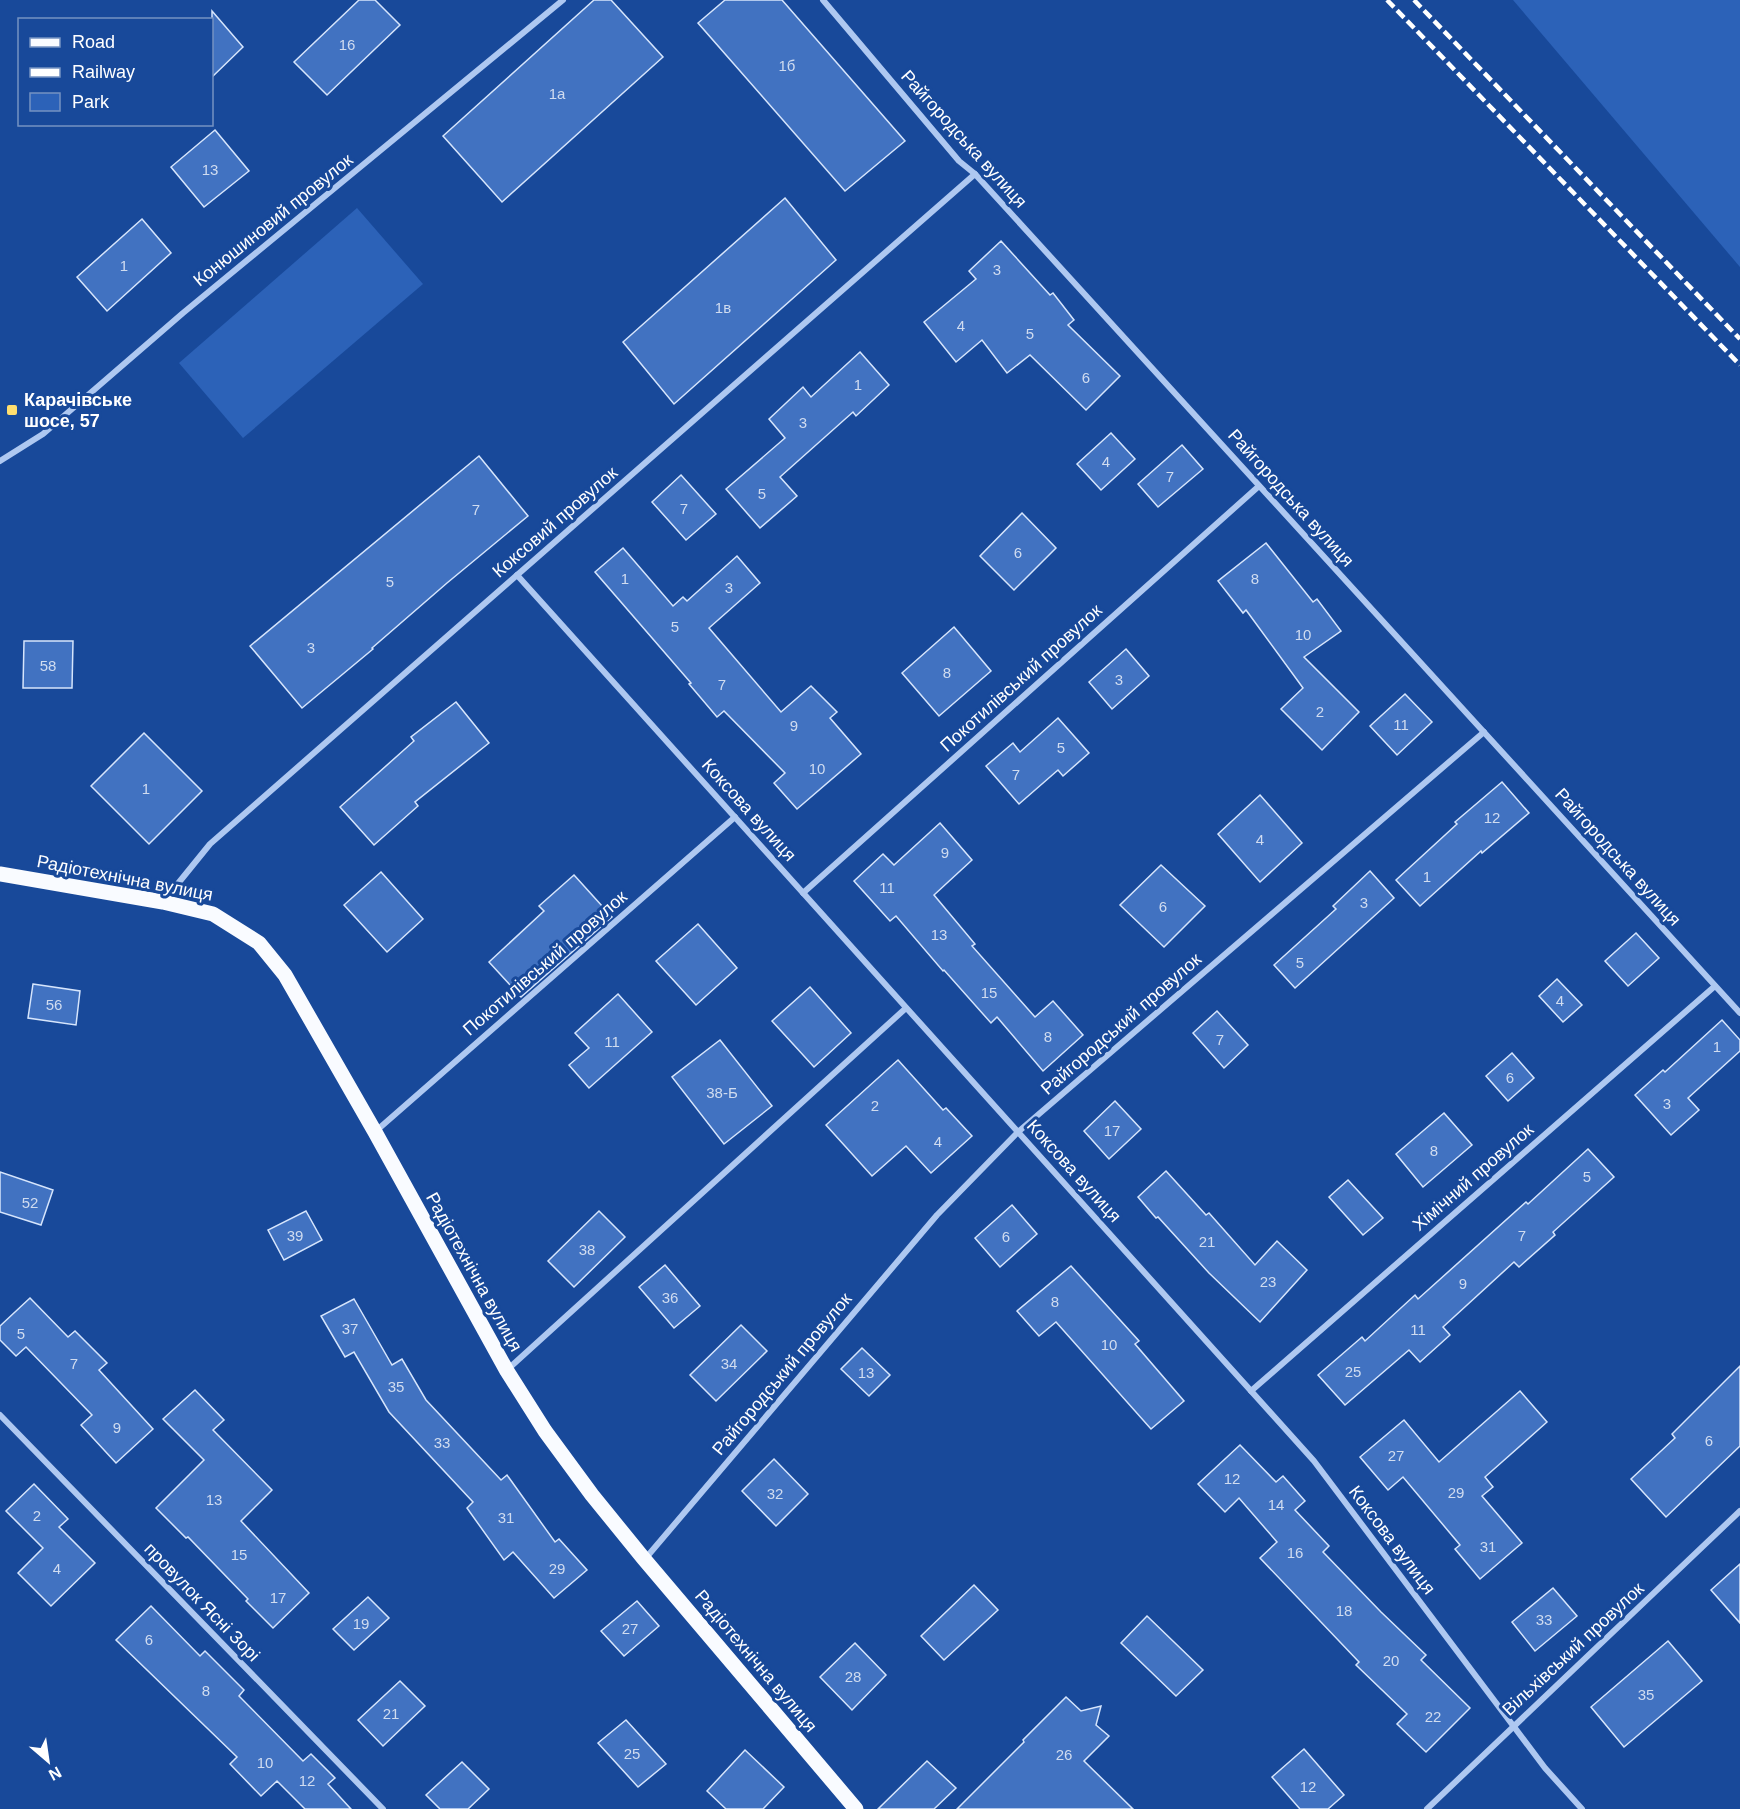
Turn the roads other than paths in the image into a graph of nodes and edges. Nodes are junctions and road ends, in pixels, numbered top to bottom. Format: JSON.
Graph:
{"nodes":[{"id":1,"x":563,"y":0,"type":"edge"},
{"id":2,"x":823,"y":0,"type":"edge"},
{"id":3,"x":975,"y":174,"type":"junction"},
{"id":4,"x":0,"y":460,"type":"edge"},
{"id":5,"x":1259,"y":486,"type":"junction"},
{"id":6,"x":517,"y":575,"type":"junction"},
{"id":7,"x":1484,"y":732,"type":"junction"},
{"id":8,"x":735,"y":817,"type":"junction"},
{"id":9,"x":0,"y":874,"type":"edge"},
{"id":10,"x":803,"y":893,"type":"junction"},
{"id":11,"x":163,"y":902,"type":"junction"},
{"id":12,"x":1715,"y":986,"type":"junction"},
{"id":13,"x":906,"y":1008,"type":"junction"},
{"id":14,"x":1740,"y":1013,"type":"edge"},
{"id":15,"x":375,"y":1132,"type":"junction"},
{"id":16,"x":1018,"y":1132,"type":"junction"},
{"id":17,"x":507,"y":1371,"type":"junction"},
{"id":18,"x":1251,"y":1391,"type":"junction"},
{"id":19,"x":0,"y":1415,"type":"edge"},
{"id":20,"x":1740,"y":1511,"type":"edge"},
{"id":21,"x":644,"y":1559,"type":"junction"},
{"id":22,"x":1514,"y":1725,"type":"junction"},
{"id":23,"x":383,"y":1809,"type":"edge"},
{"id":24,"x":856,"y":1809,"type":"edge"},
{"id":25,"x":1427,"y":1809,"type":"edge"},
{"id":26,"x":1582,"y":1809,"type":"edge"}],
"edges":[{"from":1,"to":4,"type":"street","name":"Конюшиновий провулок"},
{"from":2,"to":3,"type":"street","name":"Райгородська вулиця"},
{"from":3,"to":5,"type":"street","name":"Райгородська вулиця"},
{"from":3,"to":6,"type":"street","name":"Коксовий провулок"},
{"from":5,"to":7,"type":"street","name":"Райгородська вулиця"},
{"from":5,"to":10,"type":"street","name":"Покотилівський провулок"},
{"from":6,"to":8,"type":"street","name":"Коксова вулиця"},
{"from":6,"to":11,"type":"street","name":"Коксовий провулок"},
{"from":7,"to":12,"type":"street","name":"Райгородська вулиця"},
{"from":7,"to":16,"type":"street","name":"Райгородський провулок"},
{"from":8,"to":10,"type":"street","name":"Коксова вулиця"},
{"from":8,"to":15,"type":"street","name":"Покотилівський провулок"},
{"from":9,"to":11,"type":"main road","name":"Радіотехнічна вулиця"},
{"from":10,"to":13,"type":"street","name":"Коксова вулиця"},
{"from":11,"to":15,"type":"main road","name":"Радіотехнічна вулиця"},
{"from":12,"to":14,"type":"street","name":"Райгородська вулиця"},
{"from":12,"to":18,"type":"street","name":"Хімічний провулок"},
{"from":13,"to":16,"type":"street","name":"Коксова вулиця"},
{"from":13,"to":17,"type":"street"},
{"from":15,"to":17,"type":"main road","name":"Радіотехнічна вулиця"},
{"from":16,"to":18,"type":"street","name":"Коксова вулиця"},
{"from":16,"to":21,"type":"street","name":"Райгородський провулок"},
{"from":17,"to":21,"type":"main road","name":"Радіотехнічна вулиця"},
{"from":18,"to":22,"type":"street","name":"Коксова вулиця"},
{"from":19,"to":23,"type":"street","name":"провулок Ясні Зорі"},
{"from":20,"to":22,"type":"street","name":"Вільхівський провулок"},
{"from":21,"to":24,"type":"main road","name":"Радіотехнічна вулиця"},
{"from":22,"to":25,"type":"street","name":"Вільхівський провулок"},
{"from":22,"to":26,"type":"street","name":"Коксова вулиця"}]}
